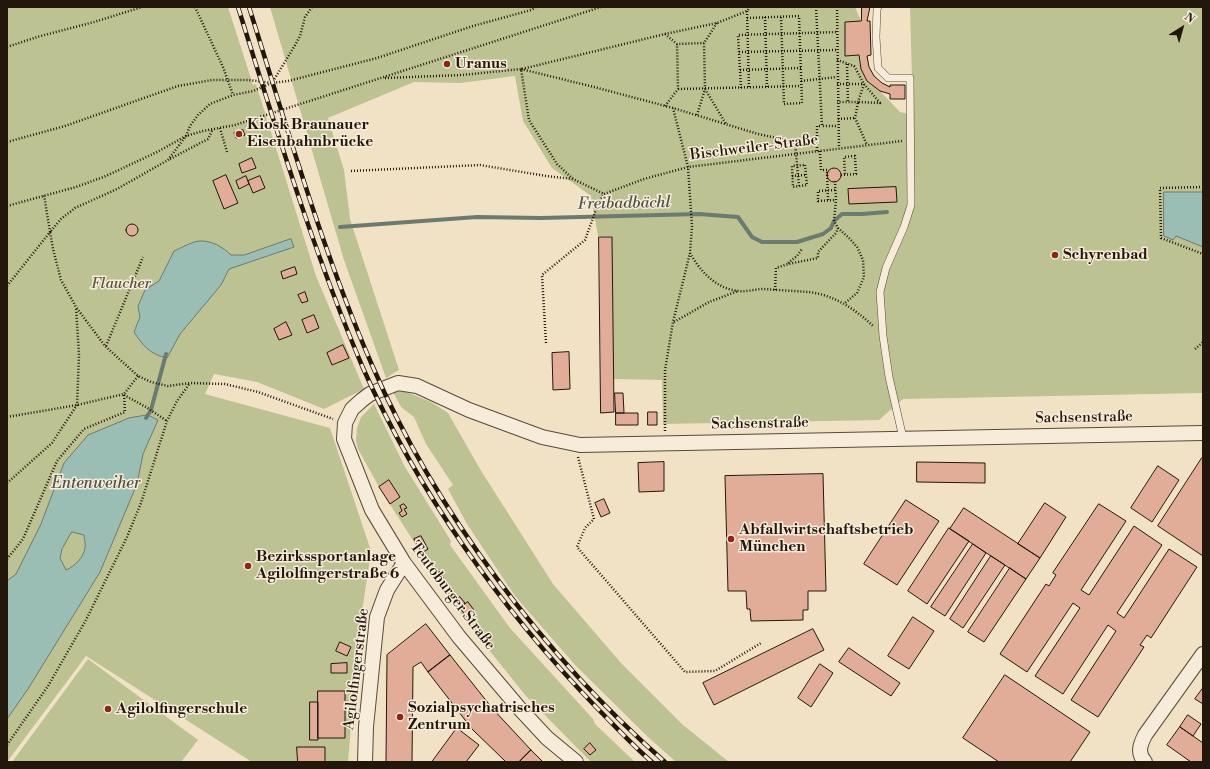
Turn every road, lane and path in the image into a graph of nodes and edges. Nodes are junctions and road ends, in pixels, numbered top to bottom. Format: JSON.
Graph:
{"nodes":[{"id":1,"x":142,"y":7,"type":"edge"},
{"id":2,"x":195,"y":7,"type":"edge"},
{"id":3,"x":312,"y":7,"type":"edge"},
{"id":4,"x":536,"y":7,"type":"edge"},
{"id":5,"x":601,"y":7,"type":"edge"},
{"id":6,"x":750,"y":7,"type":"edge"},
{"id":7,"x":816,"y":7,"type":"edge"},
{"id":8,"x":837,"y":7,"type":"edge"},
{"id":9,"x":878,"y":7,"type":"edge"},
{"id":10,"x":747,"y":11,"type":"junction"},
{"id":11,"x":765,"y":17,"type":"junction"},
{"id":12,"x":781,"y":17,"type":"junction"},
{"id":13,"x":747,"y":18,"type":"junction"},
{"id":14,"x":717,"y":23,"type":"junction"},
{"id":15,"x":837,"y":32,"type":"junction"},
{"id":16,"x":817,"y":33,"type":"junction"},
{"id":17,"x":665,"y":34,"type":"junction"},
{"id":18,"x":765,"y":34,"type":"junction"},
{"id":19,"x":782,"y":34,"type":"junction"},
{"id":20,"x":800,"y":34,"type":"junction"},
{"id":21,"x":748,"y":35,"type":"junction"},
{"id":22,"x":704,"y":43,"type":"junction"},
{"id":23,"x":677,"y":44,"type":"junction"},
{"id":24,"x":7,"y":48,"type":"edge"},
{"id":25,"x":818,"y":50,"type":"junction"},
{"id":26,"x":837,"y":50,"type":"junction"},
{"id":27,"x":782,"y":51,"type":"junction"},
{"id":28,"x":800,"y":51,"type":"junction"},
{"id":29,"x":739,"y":52,"type":"junction"},
{"id":30,"x":748,"y":52,"type":"junction"},
{"id":31,"x":766,"y":52,"type":"junction"},
{"id":32,"x":837,"y":60,"type":"junction"},
{"id":33,"x":847,"y":64,"type":"junction"},
{"id":34,"x":801,"y":68,"type":"junction"},
{"id":35,"x":766,"y":69,"type":"junction"},
{"id":36,"x":783,"y":69,"type":"junction"},
{"id":37,"x":521,"y":70,"type":"junction"},
{"id":38,"x":740,"y":70,"type":"junction"},
{"id":39,"x":749,"y":70,"type":"junction"},
{"id":40,"x":837,"y":77,"type":"junction"},
{"id":41,"x":382,"y":78,"type":"junction"},
{"id":42,"x":820,"y":78,"type":"junction"},
{"id":43,"x":228,"y":80,"type":"junction"},
{"id":44,"x":801,"y":81,"type":"junction"},
{"id":45,"x":272,"y":83,"type":"junction"},
{"id":46,"x":837,"y":84,"type":"junction"},
{"id":47,"x":847,"y":84,"type":"junction"},
{"id":48,"x":864,"y":84,"type":"junction"},
{"id":49,"x":801,"y":86,"type":"junction"},
{"id":50,"x":767,"y":87,"type":"junction"},
{"id":51,"x":784,"y":87,"type":"junction"},
{"id":52,"x":741,"y":88,"type":"junction"},
{"id":53,"x":749,"y":88,"type":"junction"},
{"id":54,"x":678,"y":89,"type":"junction"},
{"id":55,"x":705,"y":89,"type":"junction"},
{"id":56,"x":233,"y":95,"type":"junction"},
{"id":57,"x":838,"y":102,"type":"junction"},
{"id":58,"x":848,"y":102,"type":"junction"},
{"id":59,"x":858,"y":102,"type":"junction"},
{"id":60,"x":665,"y":106,"type":"junction"},
{"id":61,"x":673,"y":108,"type":"junction"},
{"id":62,"x":697,"y":115,"type":"junction"},
{"id":63,"x":855,"y":118,"type":"junction"},
{"id":64,"x":838,"y":119,"type":"junction"},
{"id":65,"x":726,"y":125,"type":"junction"},
{"id":66,"x":822,"y":126,"type":"junction"},
{"id":67,"x":838,"y":126,"type":"junction"},
{"id":68,"x":220,"y":128,"type":"junction"},
{"id":69,"x":213,"y":129,"type":"junction"},
{"id":70,"x":186,"y":136,"type":"junction"},
{"id":71,"x":910,"y":141,"type":"junction"},
{"id":72,"x":7,"y":142,"type":"edge"},
{"id":73,"x":867,"y":145,"type":"junction"},
{"id":74,"x":839,"y":148,"type":"junction"},
{"id":75,"x":818,"y":151,"type":"junction"},
{"id":76,"x":227,"y":152,"type":"dead end"},
{"id":77,"x":796,"y":154,"type":"junction"},
{"id":78,"x":168,"y":160,"type":"junction"},
{"id":79,"x":798,"y":166,"type":"junction"},
{"id":80,"x":688,"y":167,"type":"junction"},
{"id":81,"x":351,"y":171,"type":"dead end"},
{"id":82,"x":806,"y":175,"type":"junction"},
{"id":83,"x":841,"y":175,"type":"dead end"},
{"id":84,"x":845,"y":175,"type":"junction"},
{"id":85,"x":792,"y":176,"type":"junction"},
{"id":86,"x":799,"y":176,"type":"junction"},
{"id":87,"x":574,"y":179,"type":"junction"},
{"id":88,"x":835,"y":181,"type":"dead end"},
{"id":89,"x":799,"y":186,"type":"junction"},
{"id":90,"x":1203,"y":187,"type":"edge"},
{"id":91,"x":835,"y":190,"type":"junction"},
{"id":92,"x":827,"y":191,"type":"junction"},
{"id":93,"x":604,"y":194,"type":"junction"},
{"id":94,"x":44,"y":195,"type":"junction"},
{"id":95,"x":828,"y":200,"type":"junction"},
{"id":96,"x":836,"y":200,"type":"junction"},
{"id":97,"x":7,"y":206,"type":"edge"},
{"id":98,"x":838,"y":228,"type":"junction"},
{"id":99,"x":50,"y":232,"type":"junction"},
{"id":100,"x":802,"y":249,"type":"dead end"},
{"id":101,"x":690,"y":253,"type":"junction"},
{"id":102,"x":1203,"y":254,"type":"edge"},
{"id":103,"x":143,"y":257,"type":"dead end"},
{"id":104,"x":788,"y":264,"type":"junction"},
{"id":105,"x":7,"y":286,"type":"edge"},
{"id":106,"x":775,"y":290,"type":"junction"},
{"id":107,"x":738,"y":291,"type":"junction"},
{"id":108,"x":845,"y":303,"type":"junction"},
{"id":109,"x":76,"y":307,"type":"junction"},
{"id":110,"x":673,"y":322,"type":"junction"},
{"id":111,"x":883,"y":336,"type":"junction"},
{"id":112,"x":1203,"y":342,"type":"edge"},
{"id":113,"x":546,"y":343,"type":"dead end"},
{"id":114,"x":106,"y":346,"type":"junction"},
{"id":115,"x":1195,"y":349,"type":"dead end"},
{"id":116,"x":138,"y":376,"type":"junction"},
{"id":117,"x":190,"y":383,"type":"junction"},
{"id":118,"x":124,"y":394,"type":"junction"},
{"id":119,"x":77,"y":405,"type":"junction"},
{"id":120,"x":7,"y":417,"type":"edge"},
{"id":121,"x":167,"y":421,"type":"junction"},
{"id":122,"x":344,"y":423,"type":"junction"},
{"id":123,"x":1203,"y":433,"type":"edge"},
{"id":124,"x":904,"y":438,"type":"junction"},
{"id":125,"x":665,"y":443,"type":"junction"},
{"id":126,"x":580,"y":445,"type":"junction"},
{"id":127,"x":7,"y":483,"type":"edge"},
{"id":128,"x":7,"y":559,"type":"edge"},
{"id":129,"x":404,"y":563,"type":"junction"},
{"id":130,"x":760,"y":644,"type":"dead end"},
{"id":131,"x":1203,"y":654,"type":"edge"},
{"id":132,"x":7,"y":745,"type":"edge"},
{"id":133,"x":365,"y":762,"type":"edge"},
{"id":134,"x":576,"y":762,"type":"edge"},
{"id":135,"x":1145,"y":762,"type":"edge"}],
"edges":[{"from":1,"to":24,"type":"path"},
{"from":2,"to":43,"type":"path"},
{"from":3,"to":45,"type":"path"},
{"from":4,"to":45,"type":"path"},
{"from":5,"to":41,"type":"path"},
{"from":6,"to":10,"type":"path"},
{"from":7,"to":16,"type":"path"},
{"from":8,"to":15,"type":"path"},
{"from":9,"to":71,"type":"lane"},
{"from":10,"to":13,"type":"path"},
{"from":10,"to":14,"type":"path"},
{"from":11,"to":12,"type":"path"},
{"from":11,"to":13,"type":"path"},
{"from":11,"to":18,"type":"path"},
{"from":12,"to":19,"type":"path"},
{"from":12,"to":20,"type":"path"},
{"from":13,"to":21,"type":"path"},
{"from":14,"to":17,"type":"path"},
{"from":14,"to":22,"type":"path"},
{"from":15,"to":16,"type":"path"},
{"from":15,"to":26,"type":"path"},
{"from":16,"to":20,"type":"path"},
{"from":16,"to":25,"type":"path"},
{"from":17,"to":23,"type":"path"},
{"from":17,"to":37,"type":"path"},
{"from":18,"to":19,"type":"path"},
{"from":18,"to":21,"type":"path"},
{"from":18,"to":31,"type":"path"},
{"from":19,"to":20,"type":"path"},
{"from":19,"to":27,"type":"path"},
{"from":20,"to":28,"type":"path"},
{"from":21,"to":29,"type":"path"},
{"from":21,"to":30,"type":"path"},
{"from":22,"to":23,"type":"path"},
{"from":22,"to":55,"type":"path"},
{"from":23,"to":54,"type":"path"},
{"from":25,"to":26,"type":"path"},
{"from":25,"to":28,"type":"path"},
{"from":25,"to":42,"type":"path"},
{"from":26,"to":32,"type":"path"},
{"from":27,"to":28,"type":"path"},
{"from":27,"to":31,"type":"path"},
{"from":27,"to":36,"type":"path"},
{"from":28,"to":34,"type":"path"},
{"from":29,"to":30,"type":"path"},
{"from":29,"to":38,"type":"path"},
{"from":30,"to":31,"type":"path"},
{"from":30,"to":39,"type":"path"},
{"from":31,"to":35,"type":"path"},
{"from":32,"to":33,"type":"path"},
{"from":32,"to":40,"type":"path"},
{"from":33,"to":47,"type":"path"},
{"from":33,"to":48,"type":"path"},
{"from":34,"to":36,"type":"path"},
{"from":34,"to":44,"type":"path"},
{"from":35,"to":36,"type":"path"},
{"from":35,"to":39,"type":"path"},
{"from":35,"to":50,"type":"path"},
{"from":36,"to":51,"type":"path"},
{"from":37,"to":41,"type":"path"},
{"from":37,"to":60,"type":"path"},
{"from":37,"to":87,"type":"path"},
{"from":38,"to":39,"type":"path"},
{"from":38,"to":52,"type":"path"},
{"from":39,"to":53,"type":"path"},
{"from":40,"to":42,"type":"path"},
{"from":40,"to":46,"type":"path"},
{"from":41,"to":68,"type":"path"},
{"from":42,"to":44,"type":"path"},
{"from":42,"to":66,"type":"path"},
{"from":43,"to":45,"type":"path"},
{"from":43,"to":56,"type":"path"},
{"from":43,"to":72,"type":"path"},
{"from":44,"to":49,"type":"path"},
{"from":45,"to":56,"type":"path"},
{"from":46,"to":47,"type":"path"},
{"from":46,"to":57,"type":"path"},
{"from":47,"to":48,"type":"path"},
{"from":47,"to":58,"type":"path"},
{"from":48,"to":59,"type":"path"},
{"from":48,"to":59,"type":"path"},
{"from":49,"to":51,"type":"path"},
{"from":49,"to":51,"type":"path"},
{"from":50,"to":51,"type":"path"},
{"from":50,"to":53,"type":"path"},
{"from":52,"to":53,"type":"path"},
{"from":52,"to":55,"type":"path"},
{"from":54,"to":55,"type":"path"},
{"from":54,"to":60,"type":"path"},
{"from":55,"to":62,"type":"path"},
{"from":55,"to":65,"type":"path"},
{"from":56,"to":70,"type":"path"},
{"from":57,"to":58,"type":"path"},
{"from":57,"to":64,"type":"path"},
{"from":58,"to":59,"type":"path"},
{"from":59,"to":63,"type":"path"},
{"from":60,"to":61,"type":"path"},
{"from":61,"to":62,"type":"path"},
{"from":61,"to":80,"type":"path"},
{"from":62,"to":65,"type":"path"},
{"from":63,"to":64,"type":"path"},
{"from":63,"to":73,"type":"path"},
{"from":64,"to":67,"type":"path"},
{"from":65,"to":77,"type":"path"},
{"from":66,"to":67,"type":"path"},
{"from":66,"to":75,"type":"path"},
{"from":67,"to":74,"type":"path"},
{"from":68,"to":69,"type":"path"},
{"from":68,"to":76,"type":"path"},
{"from":69,"to":70,"type":"path"},
{"from":69,"to":78,"type":"path"},
{"from":70,"to":78,"type":"path"},
{"from":70,"to":94,"type":"path"},
{"from":71,"to":73,"type":"path","name":"Bischweiler-Straße"},
{"from":71,"to":111,"type":"lane"},
{"from":73,"to":74,"type":"path","name":"Bischweiler-Straße"},
{"from":74,"to":75,"type":"path","name":"Bischweiler-Straße"},
{"from":75,"to":77,"type":"path","name":"Bischweiler-Straße"},
{"from":75,"to":92,"type":"path"},
{"from":77,"to":79,"type":"path"},
{"from":77,"to":80,"type":"path","name":"Bischweiler-Straße"},
{"from":78,"to":99,"type":"path"},
{"from":79,"to":82,"type":"path"},
{"from":79,"to":85,"type":"path"},
{"from":79,"to":86,"type":"path"},
{"from":80,"to":93,"type":"path","name":"Bischweiler-Straße"},
{"from":80,"to":101,"type":"path"},
{"from":81,"to":87,"type":"path"},
{"from":82,"to":86,"type":"path"},
{"from":82,"to":89,"type":"path"},
{"from":83,"to":84,"type":"path"},
{"from":84,"to":84,"type":"path"},
{"from":85,"to":86,"type":"path"},
{"from":85,"to":89,"type":"path"},
{"from":86,"to":89,"type":"path"},
{"from":87,"to":93,"type":"path"},
{"from":88,"to":91,"type":"path"},
{"from":90,"to":102,"type":"path"},
{"from":91,"to":92,"type":"path"},
{"from":91,"to":96,"type":"path"},
{"from":92,"to":95,"type":"path"},
{"from":92,"to":95,"type":"path"},
{"from":93,"to":113,"type":"path"},
{"from":94,"to":97,"type":"path"},
{"from":94,"to":99,"type":"path"},
{"from":95,"to":96,"type":"path"},
{"from":96,"to":98,"type":"path"},
{"from":98,"to":104,"type":"path"},
{"from":98,"to":108,"type":"path"},
{"from":99,"to":105,"type":"path"},
{"from":99,"to":109,"type":"path"},
{"from":100,"to":104,"type":"path"},
{"from":101,"to":107,"type":"path"},
{"from":101,"to":110,"type":"path"},
{"from":103,"to":114,"type":"path"},
{"from":104,"to":106,"type":"path"},
{"from":106,"to":107,"type":"path"},
{"from":106,"to":108,"type":"path"},
{"from":107,"to":110,"type":"path"},
{"from":108,"to":111,"type":"path"},
{"from":109,"to":114,"type":"path"},
{"from":109,"to":119,"type":"path"},
{"from":110,"to":125,"type":"path"},
{"from":111,"to":124,"type":"lane"},
{"from":112,"to":115,"type":"path"},
{"from":114,"to":116,"type":"path"},
{"from":116,"to":117,"type":"path"},
{"from":116,"to":118,"type":"path"},
{"from":117,"to":121,"type":"path"},
{"from":117,"to":122,"type":"path"},
{"from":118,"to":119,"type":"path"},
{"from":118,"to":121,"type":"path"},
{"from":118,"to":128,"type":"path"},
{"from":119,"to":120,"type":"path"},
{"from":119,"to":127,"type":"path"},
{"from":121,"to":132,"type":"path"},
{"from":122,"to":126,"type":"street","name":"Sachsenstraße"},
{"from":122,"to":129,"type":"street","name":"Teutoburger Straße"},
{"from":123,"to":124,"type":"street","name":"Sachsenstraße"},
{"from":124,"to":125,"type":"street","name":"Sachsenstraße"},
{"from":125,"to":126,"type":"street","name":"Sachsenstraße"},
{"from":126,"to":130,"type":"path"},
{"from":129,"to":133,"type":"street","name":"Agilolfingerstraße"},
{"from":129,"to":134,"type":"street","name":"Teutoburger Straße"},
{"from":131,"to":135,"type":"street"}]}
